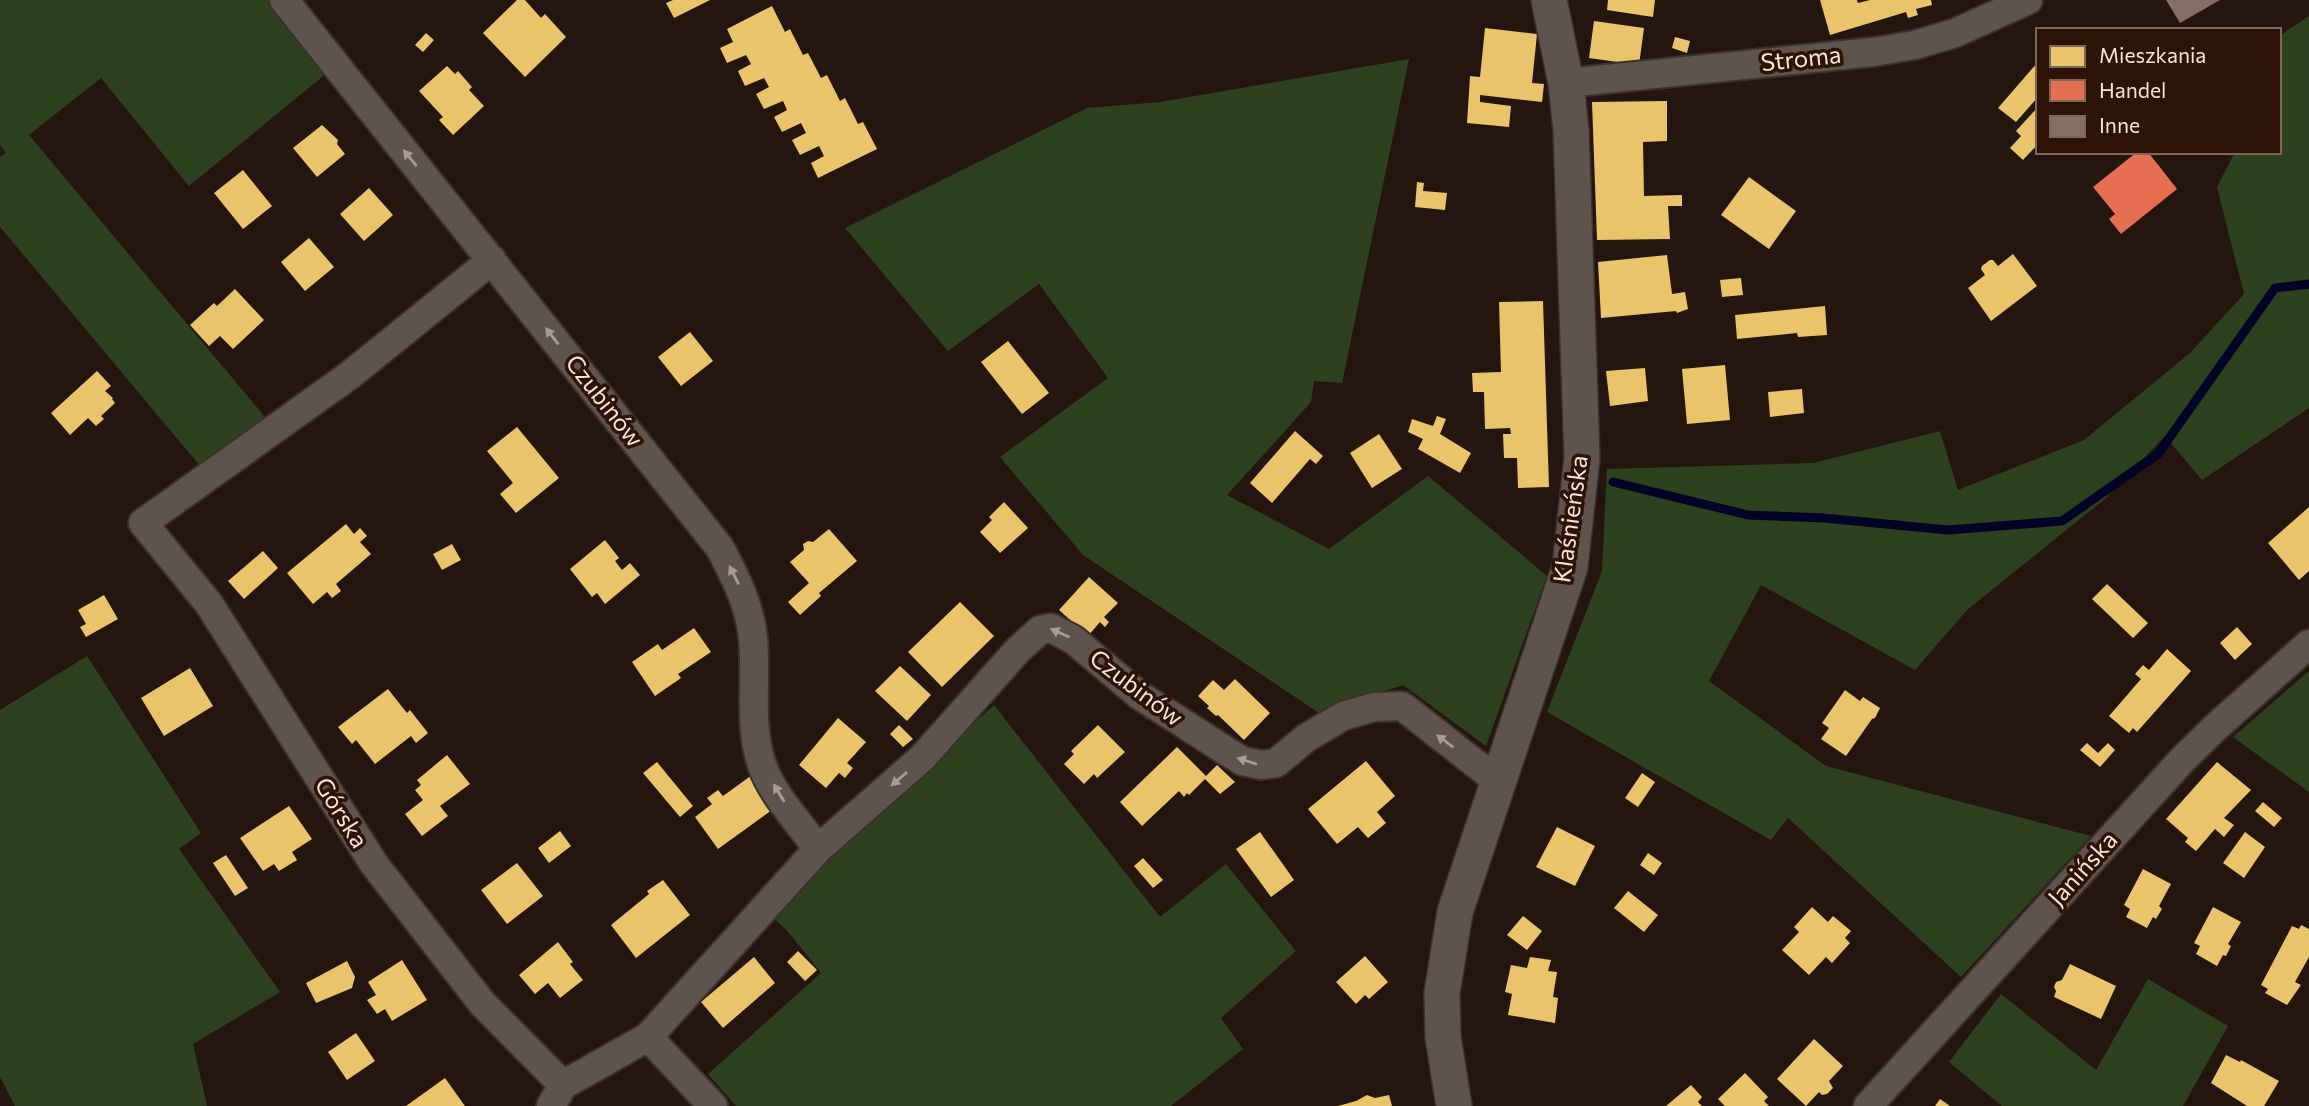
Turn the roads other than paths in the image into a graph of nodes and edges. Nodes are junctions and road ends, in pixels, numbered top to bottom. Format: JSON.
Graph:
{"nodes":[{"id":1,"x":284,"y":0,"type":"edge"},
{"id":2,"x":2028,"y":0,"type":"edge"},
{"id":3,"x":1553,"y":4,"type":"edge"},
{"id":4,"x":1566,"y":83,"type":"junction"},
{"id":5,"x":492,"y":260,"type":"junction"},
{"id":6,"x":2309,"y":644,"type":"edge"},
{"id":7,"x":1499,"y":782,"type":"junction"},
{"id":8,"x":818,"y":849,"type":"junction"},
{"id":9,"x":648,"y":1037,"type":"junction"},
{"id":10,"x":557,"y":1096,"type":"edge"},
{"id":11,"x":713,"y":1106,"type":"edge"},
{"id":12,"x":1454,"y":1106,"type":"edge"},
{"id":13,"x":1868,"y":1106,"type":"edge"}],
"edges":[{"from":5,"to":1,"type":"street","name":"Czubinów","one_way":true},
{"from":2,"to":4,"type":"street","name":"Stroma"},
{"from":3,"to":4,"type":"street","name":"Klaśnieńska"},
{"from":4,"to":7,"type":"street","name":"Klaśnieńska"},
{"from":8,"to":5,"type":"street","name":"Czubinów","one_way":true},
{"from":5,"to":10,"type":"street","name":"Górska"},
{"from":6,"to":13,"type":"street","name":"Janińska"},
{"from":7,"to":8,"type":"street","name":"Czubinów","one_way":true},
{"from":7,"to":12,"type":"street","name":"Klaśnieńska"},
{"from":8,"to":9,"type":"street","name":"Czubinów"},
{"from":9,"to":10,"type":"street","name":"Czubinów"},
{"from":9,"to":11,"type":"street"}]}
